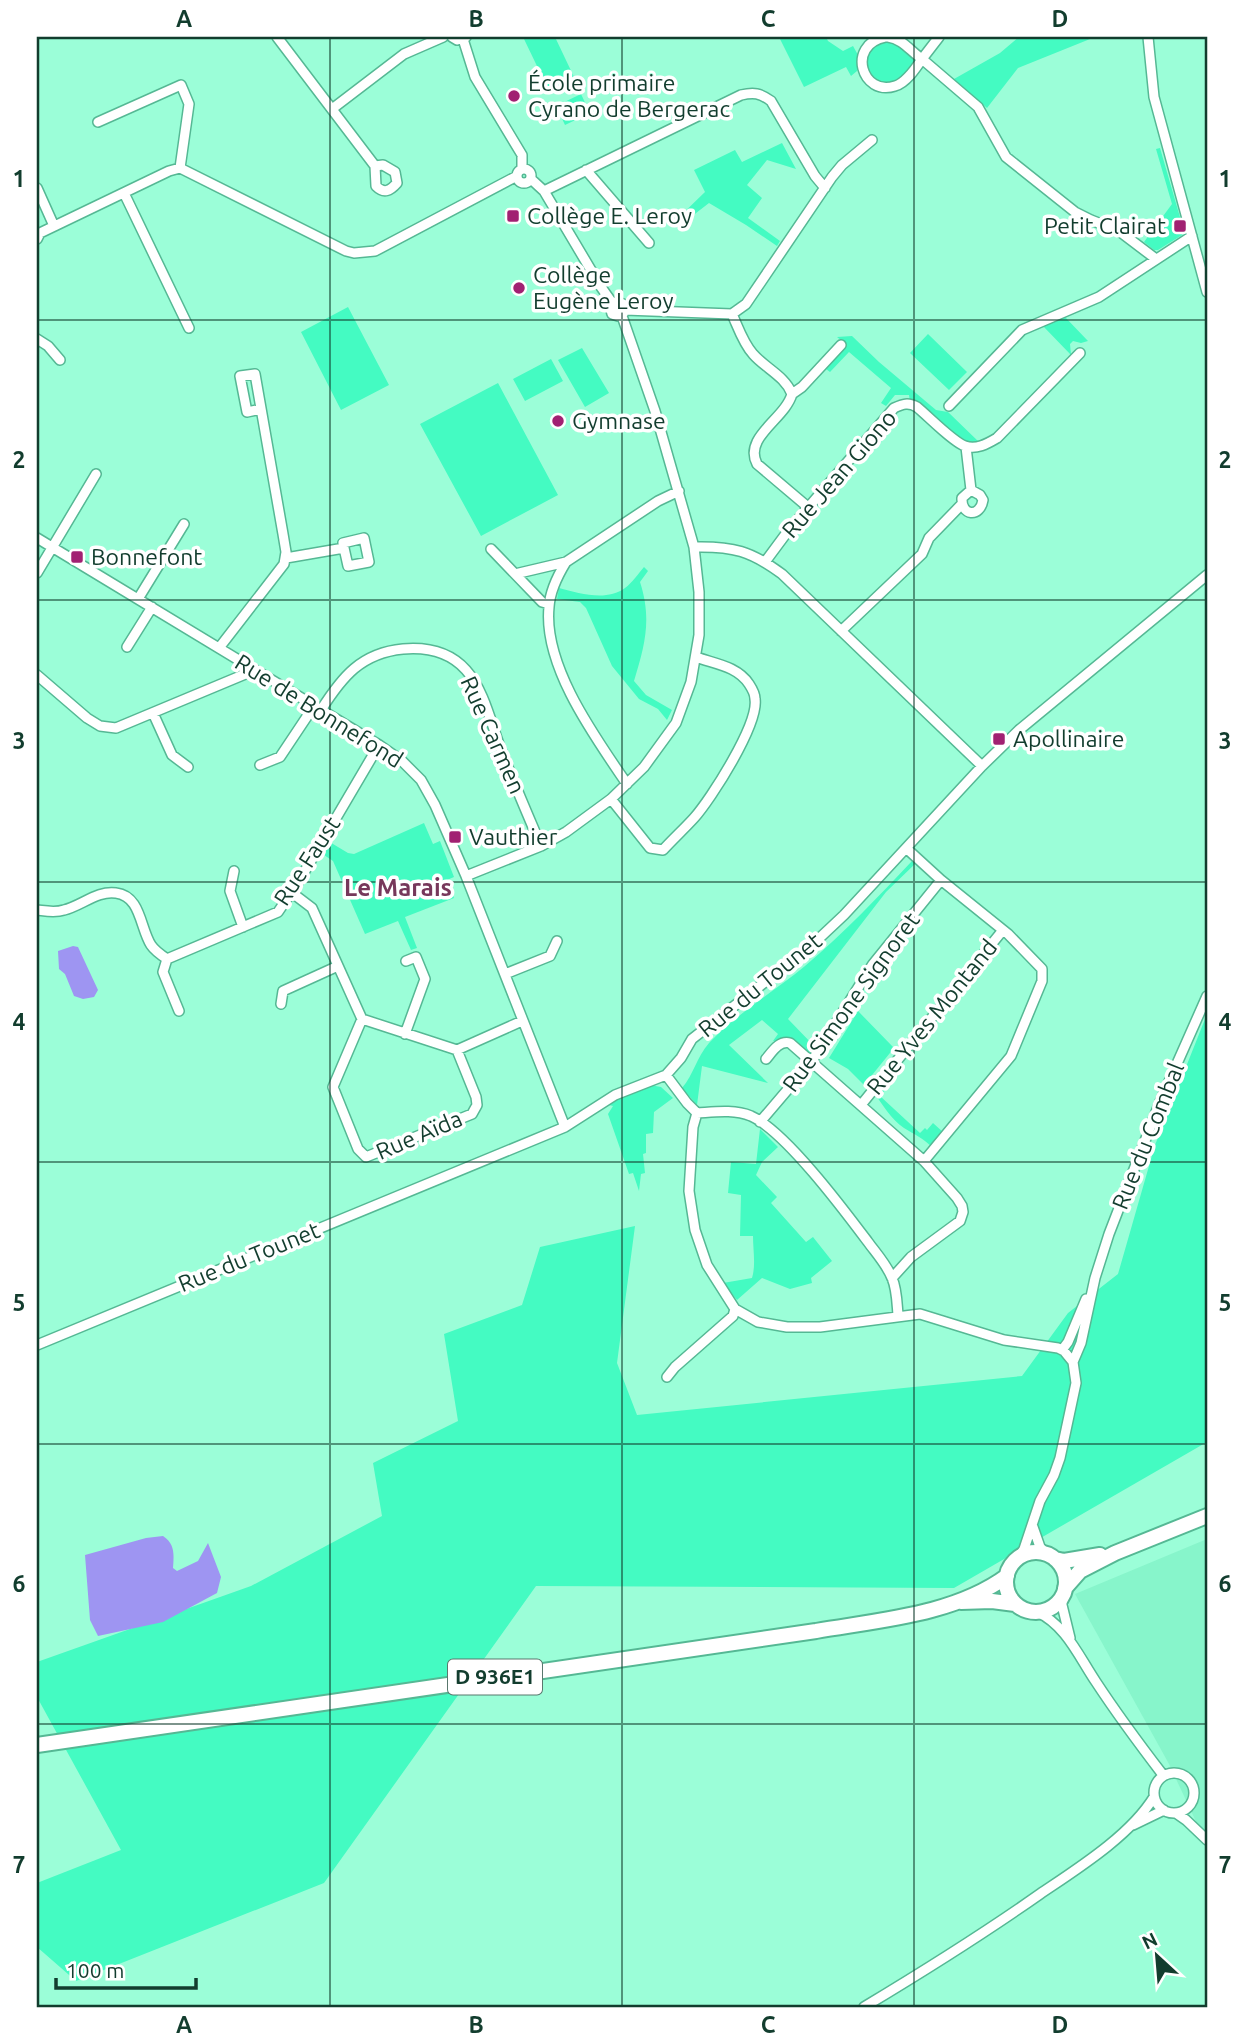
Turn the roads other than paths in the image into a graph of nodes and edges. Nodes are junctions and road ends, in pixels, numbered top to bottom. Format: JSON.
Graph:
{"nodes":[{"id":1,"x":277,"y":37,"type":"edge"},
{"id":2,"x":443,"y":37,"type":"edge"},
{"id":3,"x":452,"y":37,"type":"edge"},
{"id":4,"x":887,"y":37,"type":"edge"},
{"id":5,"x":939,"y":37,"type":"edge"},
{"id":6,"x":1148,"y":37,"type":"edge"},
{"id":7,"x":464,"y":38,"type":"edge"},
{"id":8,"x":922,"y":59,"type":"junction"},
{"id":9,"x":332,"y":109,"type":"junction"},
{"id":10,"x":98,"y":122,"type":"dead end"},
{"id":11,"x":872,"y":139,"type":"dead end"},
{"id":12,"x":375,"y":166,"type":"dead end"},
{"id":13,"x":180,"y":168,"type":"junction"},
{"id":14,"x":586,"y":170,"type":"junction"},
{"id":15,"x":519,"y":172,"type":"junction"},
{"id":16,"x":37,"y":188,"type":"edge"},
{"id":17,"x":825,"y":188,"type":"junction"},
{"id":18,"x":544,"y":191,"type":"junction"},
{"id":19,"x":124,"y":193,"type":"junction"},
{"id":20,"x":54,"y":226,"type":"junction"},
{"id":21,"x":1192,"y":236,"type":"junction"},
{"id":22,"x":37,"y":239,"type":"edge"},
{"id":23,"x":649,"y":243,"type":"dead end"},
{"id":24,"x":1156,"y":259,"type":"junction"},
{"id":25,"x":1207,"y":292,"type":"edge"},
{"id":26,"x":623,"y":313,"type":"junction"},
{"id":27,"x":732,"y":314,"type":"junction"},
{"id":28,"x":189,"y":328,"type":"dead end"},
{"id":29,"x":37,"y":339,"type":"edge"},
{"id":30,"x":841,"y":345,"type":"dead end"},
{"id":31,"x":1080,"y":353,"type":"dead end"},
{"id":32,"x":60,"y":360,"type":"dead end"},
{"id":33,"x":792,"y":394,"type":"junction"},
{"id":34,"x":948,"y":406,"type":"dead end"},
{"id":35,"x":261,"y":409,"type":"dead end"},
{"id":36,"x":966,"y":447,"type":"junction"},
{"id":37,"x":96,"y":474,"type":"dead end"},
{"id":38,"x":971,"y":490,"type":"junction"},
{"id":39,"x":679,"y":491,"type":"junction"},
{"id":40,"x":962,"y":504,"type":"junction"},
{"id":41,"x":809,"y":508,"type":"junction"},
{"id":42,"x":184,"y":524,"type":"dead end"},
{"id":43,"x":37,"y":538,"type":"edge"},
{"id":44,"x":53,"y":547,"type":"junction"},
{"id":45,"x":694,"y":547,"type":"junction"},
{"id":46,"x":344,"y":548,"type":"dead end"},
{"id":47,"x":491,"y":549,"type":"dead end"},
{"id":48,"x":286,"y":558,"type":"junction"},
{"id":49,"x":566,"y":562,"type":"junction"},
{"id":50,"x":765,"y":562,"type":"junction"},
{"id":51,"x":37,"y":573,"type":"edge"},
{"id":52,"x":514,"y":574,"type":"junction"},
{"id":53,"x":1207,"y":575,"type":"edge"},
{"id":54,"x":138,"y":599,"type":"junction"},
{"id":55,"x":549,"y":604,"type":"junction"},
{"id":56,"x":152,"y":607,"type":"junction"},
{"id":57,"x":841,"y":631,"type":"junction"},
{"id":58,"x":127,"y":647,"type":"dead end"},
{"id":59,"x":219,"y":648,"type":"junction"},
{"id":60,"x":696,"y":657,"type":"junction"},
{"id":61,"x":255,"y":670,"type":"junction"},
{"id":62,"x":37,"y":675,"type":"edge"},
{"id":63,"x":318,"y":708,"type":"junction"},
{"id":64,"x":153,"y":713,"type":"junction"},
{"id":65,"x":379,"y":745,"type":"junction"},
{"id":66,"x":260,"y":765,"type":"dead end"},
{"id":67,"x":982,"y":766,"type":"junction"},
{"id":68,"x":188,"y":767,"type":"dead end"},
{"id":69,"x":627,"y":784,"type":"junction"},
{"id":70,"x":611,"y":799,"type":"junction"},
{"id":71,"x":541,"y":846,"type":"junction"},
{"id":72,"x":906,"y":848,"type":"junction"},
{"id":73,"x":234,"y":871,"type":"dead end"},
{"id":74,"x":466,"y":876,"type":"junction"},
{"id":75,"x":941,"y":880,"type":"junction"},
{"id":76,"x":291,"y":892,"type":"junction"},
{"id":77,"x":37,"y":910,"type":"edge"},
{"id":78,"x":243,"y":927,"type":"junction"},
{"id":79,"x":1003,"y":930,"type":"junction"},
{"id":80,"x":557,"y":940,"type":"dead end"},
{"id":81,"x":167,"y":959,"type":"junction"},
{"id":82,"x":406,"y":961,"type":"dead end"},
{"id":83,"x":338,"y":967,"type":"junction"},
{"id":84,"x":505,"y":974,"type":"junction"},
{"id":85,"x":1207,"y":996,"type":"edge"},
{"id":86,"x":281,"y":1004,"type":"dead end"},
{"id":87,"x":178,"y":1011,"type":"dead end"},
{"id":88,"x":362,"y":1019,"type":"junction"},
{"id":89,"x":522,"y":1021,"type":"junction"},
{"id":90,"x":405,"y":1034,"type":"junction"},
{"id":91,"x":457,"y":1050,"type":"junction"},
{"id":92,"x":766,"y":1059,"type":"dead end"},
{"id":93,"x":812,"y":1061,"type":"junction"},
{"id":94,"x":666,"y":1075,"type":"junction"},
{"id":95,"x":861,"y":1104,"type":"junction"},
{"id":96,"x":697,"y":1113,"type":"junction"},
{"id":97,"x":760,"y":1122,"type":"junction"},
{"id":98,"x":565,"y":1127,"type":"junction"},
{"id":99,"x":924,"y":1161,"type":"junction"},
{"id":100,"x":892,"y":1278,"type":"junction"},
{"id":101,"x":1095,"y":1279,"type":"junction"},
{"id":102,"x":735,"y":1309,"type":"junction"},
{"id":103,"x":898,"y":1315,"type":"junction"},
{"id":104,"x":37,"y":1345,"type":"edge"},
{"id":105,"x":1062,"y":1350,"type":"junction"},
{"id":106,"x":1073,"y":1363,"type":"junction"},
{"id":107,"x":667,"y":1377,"type":"dead end"},
{"id":108,"x":1207,"y":1516,"type":"edge"},
{"id":109,"x":1032,"y":1525,"type":"junction"},
{"id":110,"x":1115,"y":1553,"type":"junction"},
{"id":111,"x":1051,"y":1557,"type":"junction"},
{"id":112,"x":1018,"y":1558,"type":"junction"},
{"id":113,"x":1007,"y":1576,"type":"junction"},
{"id":114,"x":1064,"y":1592,"type":"junction"},
{"id":115,"x":953,"y":1603,"type":"junction"},
{"id":116,"x":1015,"y":1604,"type":"junction"},
{"id":117,"x":1037,"y":1612,"type":"junction"},
{"id":118,"x":1070,"y":1640,"type":"junction"},
{"id":119,"x":37,"y":1745,"type":"edge"},
{"id":120,"x":1163,"y":1775,"type":"junction"},
{"id":121,"x":1154,"y":1797,"type":"junction"},
{"id":122,"x":1192,"y":1803,"type":"junction"},
{"id":123,"x":1164,"y":1810,"type":"junction"},
{"id":124,"x":1176,"y":1813,"type":"junction"},
{"id":125,"x":1128,"y":1828,"type":"junction"},
{"id":126,"x":1198,"y":1830,"type":"junction"},
{"id":127,"x":1207,"y":1840,"type":"edge"},
{"id":128,"x":864,"y":2007,"type":"edge"}],
"edges":[{"from":1,"to":9,"type":"street"},
{"from":2,"to":9,"type":"street"},
{"from":3,"to":7,"type":"street"},
{"from":4,"to":8,"type":"street"},
{"from":4,"to":8,"type":"street"},
{"from":5,"to":8,"type":"street"},
{"from":6,"to":21,"type":"street"},
{"from":7,"to":15,"type":"street"},
{"from":8,"to":24,"type":"street"},
{"from":9,"to":12,"type":"street"},
{"from":10,"to":13,"type":"street"},
{"from":11,"to":17,"type":"street"},
{"from":13,"to":15,"type":"street"},
{"from":13,"to":19,"type":"street"},
{"from":14,"to":17,"type":"street"},
{"from":14,"to":18,"type":"street"},
{"from":14,"to":23,"type":"street"},
{"from":15,"to":18,"type":"street"},
{"from":16,"to":20,"type":"street"},
{"from":17,"to":27,"type":"street"},
{"from":18,"to":26,"type":"street"},
{"from":19,"to":20,"type":"street"},
{"from":19,"to":28,"type":"street"},
{"from":20,"to":22,"type":"street"},
{"from":21,"to":24,"type":"street"},
{"from":21,"to":25,"type":"street"},
{"from":24,"to":34,"type":"street"},
{"from":26,"to":27,"type":"street"},
{"from":26,"to":39,"type":"street"},
{"from":27,"to":33,"type":"street"},
{"from":29,"to":32,"type":"street"},
{"from":30,"to":33,"type":"street"},
{"from":31,"to":36,"type":"street"},
{"from":33,"to":41,"type":"street"},
{"from":35,"to":48,"type":"street"},
{"from":36,"to":38,"type":"street"},
{"from":36,"to":41,"type":"street","name":"Rue Jean Giono"},
{"from":37,"to":44,"type":"street"},
{"from":38,"to":40,"type":"street"},
{"from":38,"to":40,"type":"street"},
{"from":39,"to":45,"type":"street"},
{"from":39,"to":49,"type":"street"},
{"from":40,"to":57,"type":"street"},
{"from":41,"to":50,"type":"street","name":"Rue Jean Giono"},
{"from":42,"to":54,"type":"street"},
{"from":43,"to":44,"type":"street","name":"Rue de Bonnefond"},
{"from":44,"to":51,"type":"street"},
{"from":44,"to":54,"type":"street","name":"Rue de Bonnefond"},
{"from":45,"to":50,"type":"street"},
{"from":45,"to":60,"type":"street"},
{"from":46,"to":48,"type":"street"},
{"from":47,"to":52,"type":"street"},
{"from":48,"to":59,"type":"street"},
{"from":49,"to":52,"type":"street"},
{"from":49,"to":55,"type":"street"},
{"from":50,"to":57,"type":"street"},
{"from":52,"to":55,"type":"street"},
{"from":53,"to":67,"type":"street","name":"Rue du Tounet"},
{"from":54,"to":56,"type":"street","name":"Rue de Bonnefond"},
{"from":55,"to":69,"type":"street"},
{"from":56,"to":58,"type":"street"},
{"from":56,"to":59,"type":"street","name":"Rue de Bonnefond"},
{"from":57,"to":67,"type":"street"},
{"from":59,"to":61,"type":"street","name":"Rue de Bonnefond"},
{"from":60,"to":69,"type":"street"},
{"from":60,"to":70,"type":"street"},
{"from":61,"to":63,"type":"street","name":"Rue de Bonnefond"},
{"from":61,"to":64,"type":"street"},
{"from":62,"to":64,"type":"street"},
{"from":63,"to":65,"type":"street","name":"Rue de Bonnefond"},
{"from":63,"to":66,"type":"street","name":"Rue Carmen"},
{"from":63,"to":71,"type":"street","name":"Rue Carmen"},
{"from":64,"to":68,"type":"street"},
{"from":65,"to":74,"type":"street","name":"Rue de Bonnefond"},
{"from":65,"to":76,"type":"street","name":"Rue Faust"},
{"from":67,"to":72,"type":"street","name":"Rue du Tounet"},
{"from":69,"to":70,"type":"street"},
{"from":70,"to":71,"type":"street"},
{"from":71,"to":74,"type":"street"},
{"from":72,"to":75,"type":"street"},
{"from":72,"to":94,"type":"street","name":"Rue du Tounet"},
{"from":73,"to":78,"type":"street"},
{"from":74,"to":84,"type":"street","name":"Rue de Bonnefond"},
{"from":75,"to":79,"type":"street"},
{"from":75,"to":93,"type":"street","name":"Rue Simone Signoret"},
{"from":76,"to":78,"type":"street","name":"Rue Faust"},
{"from":76,"to":83,"type":"street"},
{"from":77,"to":81,"type":"street"},
{"from":78,"to":81,"type":"street","name":"Rue Faust"},
{"from":79,"to":95,"type":"street","name":"Rue Yves Montand"},
{"from":79,"to":99,"type":"street"},
{"from":80,"to":84,"type":"street"},
{"from":81,"to":87,"type":"street"},
{"from":82,"to":90,"type":"street"},
{"from":83,"to":86,"type":"street"},
{"from":83,"to":88,"type":"street"},
{"from":84,"to":89,"type":"street","name":"Rue de Bonnefond"},
{"from":85,"to":101,"type":"street","name":"Rue du Combal"},
{"from":88,"to":90,"type":"street"},
{"from":88,"to":91,"type":"street","name":"Rue Aïda"},
{"from":89,"to":91,"type":"street"},
{"from":89,"to":98,"type":"street","name":"Rue de Bonnefond"},
{"from":90,"to":91,"type":"street"},
{"from":92,"to":93,"type":"street"},
{"from":93,"to":95,"type":"street"},
{"from":93,"to":97,"type":"street","name":"Rue Simone Signoret"},
{"from":94,"to":96,"type":"street"},
{"from":94,"to":98,"type":"street","name":"Rue du Tounet"},
{"from":95,"to":99,"type":"street"},
{"from":96,"to":97,"type":"street"},
{"from":96,"to":102,"type":"street"},
{"from":97,"to":100,"type":"street"},
{"from":98,"to":104,"type":"street","name":"Rue du Tounet"},
{"from":99,"to":100,"type":"street"},
{"from":100,"to":103,"type":"street"},
{"from":101,"to":105,"type":"street","name":"Rue du Combal"},
{"from":101,"to":106,"type":"street","name":"Rue du Combal"},
{"from":102,"to":103,"type":"street"},
{"from":102,"to":107,"type":"street"},
{"from":103,"to":105,"type":"street"},
{"from":105,"to":106,"type":"street"},
{"from":106,"to":109,"type":"street","name":"Rue du Combal"},
{"from":108,"to":110,"type":"main road"},
{"from":109,"to":111,"type":"street"},
{"from":109,"to":112,"type":"street","name":"Rue du Combal"},
{"from":110,"to":111,"type":"main road"},
{"from":110,"to":114,"type":"main road"},
{"from":111,"to":112,"type":"main road"},
{"from":111,"to":114,"type":"main road"},
{"from":112,"to":113,"type":"main road"},
{"from":113,"to":115,"type":"main road","number":"D 936E1"},
{"from":113,"to":116,"type":"main road"},
{"from":114,"to":117,"type":"main road"},
{"from":114,"to":118,"type":"street"},
{"from":115,"to":116,"type":"main road","number":"D 936E1"},
{"from":115,"to":119,"type":"main road","number":"D 936E1"},
{"from":116,"to":117,"type":"main road"},
{"from":117,"to":118,"type":"street"},
{"from":118,"to":120,"type":"street"},
{"from":120,"to":121,"type":"street"},
{"from":120,"to":122,"type":"street"},
{"from":121,"to":123,"type":"street"},
{"from":121,"to":125,"type":"street"},
{"from":122,"to":124,"type":"street"},
{"from":122,"to":126,"type":"street"},
{"from":123,"to":124,"type":"street"},
{"from":123,"to":125,"type":"street"},
{"from":124,"to":126,"type":"street"},
{"from":125,"to":128,"type":"street"},
{"from":126,"to":127,"type":"street"}]}
